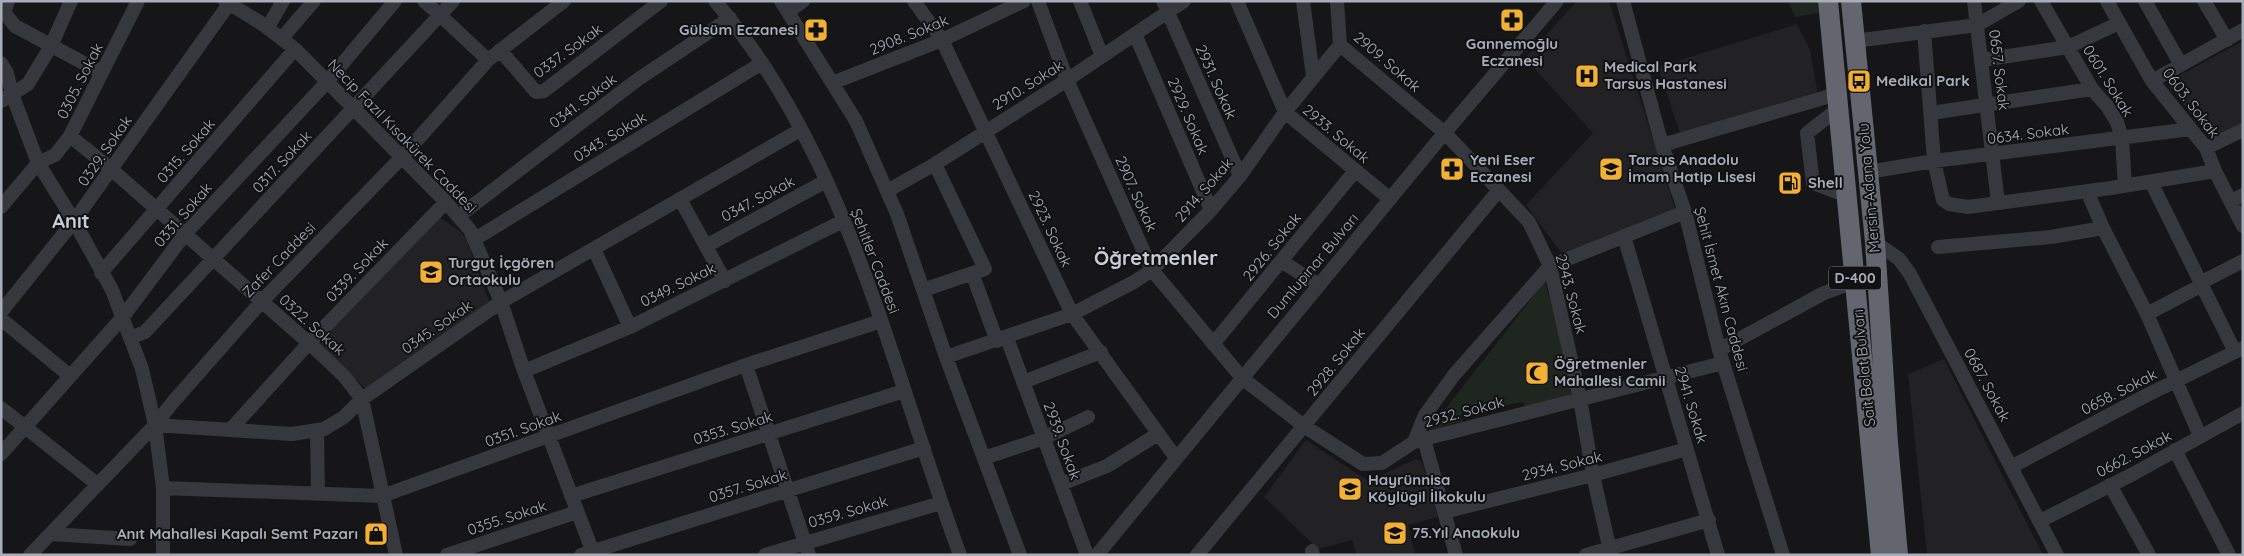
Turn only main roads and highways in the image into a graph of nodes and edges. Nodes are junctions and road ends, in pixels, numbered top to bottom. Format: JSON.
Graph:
{"nodes":[{"id":1,"x":1828,"y":1,"type":"edge"},
{"id":2,"x":1851,"y":1,"type":"edge"},
{"id":3,"x":1881,"y":555,"type":"edge"},
{"id":4,"x":1898,"y":555,"type":"edge"}],
"edges":[{"from":1,"to":3,"type":"highway","name":"Sait Bolat Bulvarı","number":"D-400"},
{"from":2,"to":4,"type":"highway","name":"Mersin-Adana Yolu","number":"D-400"}]}
